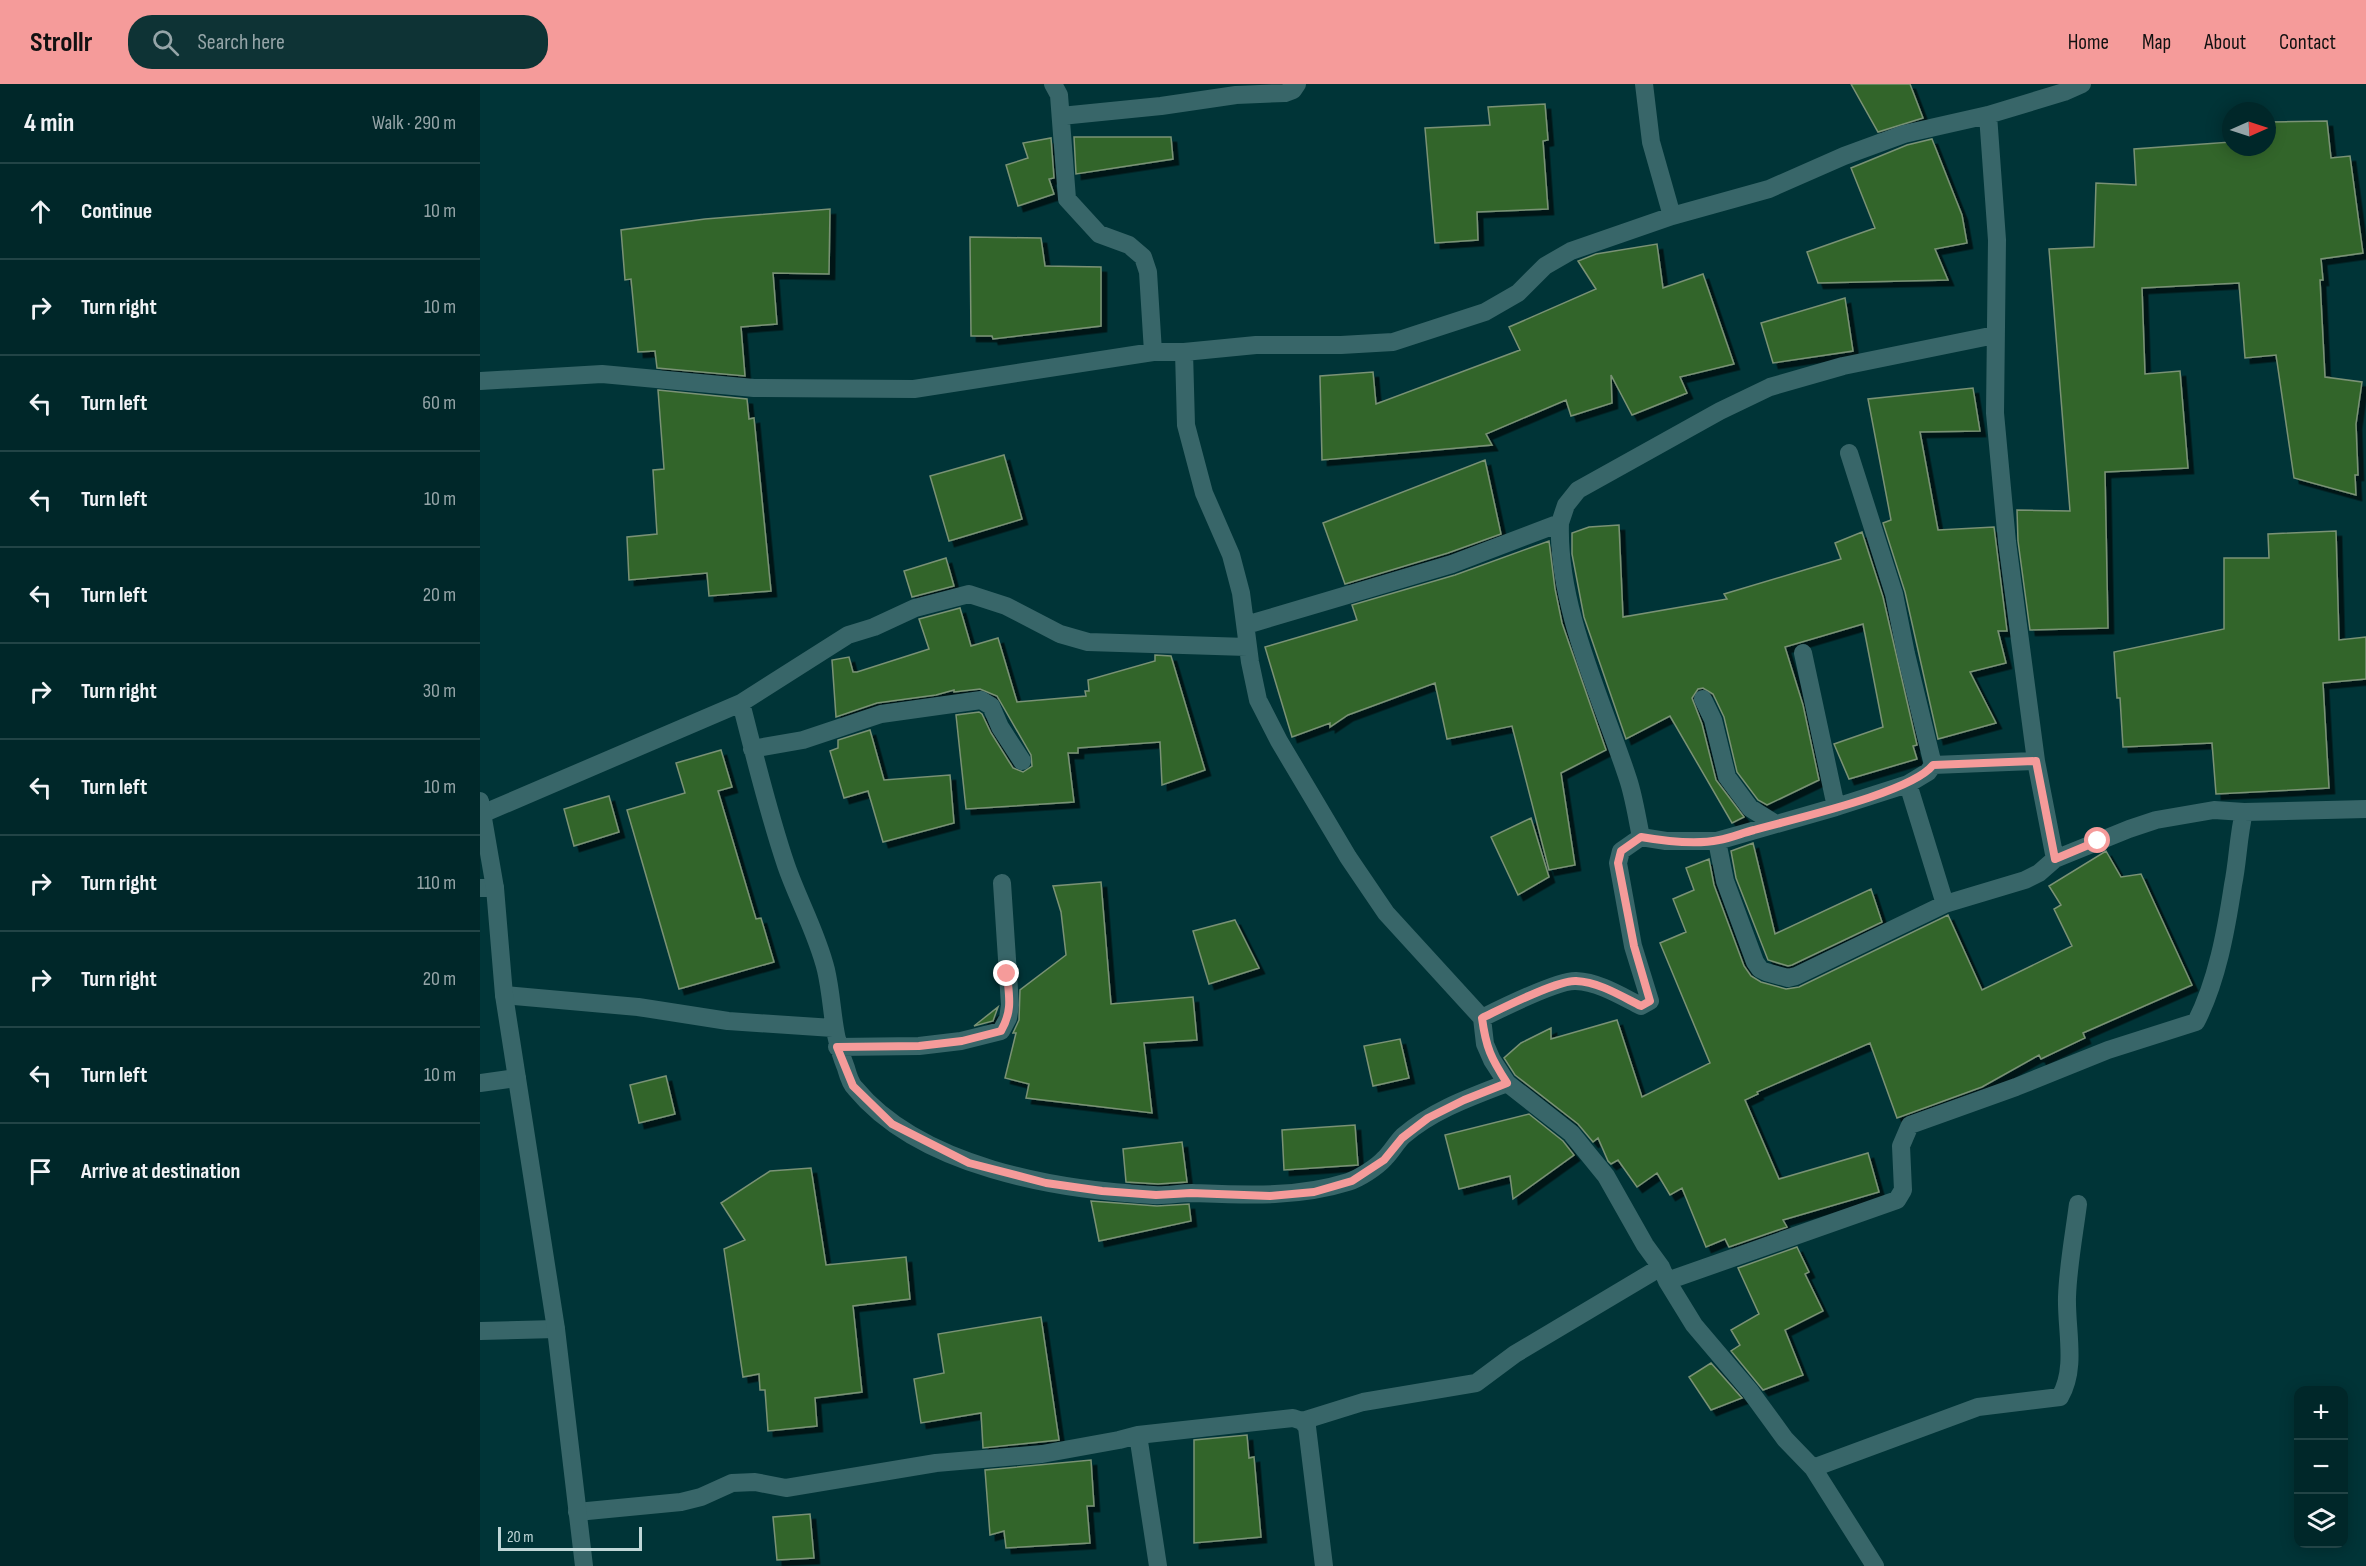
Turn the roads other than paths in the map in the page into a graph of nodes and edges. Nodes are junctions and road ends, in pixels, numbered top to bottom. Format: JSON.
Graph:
{"nodes":[{"id":1,"x":1053,"y":84,"type":"edge"},
{"id":2,"x":1297,"y":84,"type":"edge"},
{"id":3,"x":1644,"y":84,"type":"edge"},
{"id":4,"x":2082,"y":84,"type":"edge"},
{"id":5,"x":2062,"y":88,"type":"edge"},
{"id":6,"x":1988,"y":115,"type":"junction"},
{"id":7,"x":1061,"y":116,"type":"junction"},
{"id":8,"x":1672,"y":216,"type":"junction"},
{"id":9,"x":1995,"y":335,"type":"junction"},
{"id":10,"x":1153,"y":352,"type":"junction"},
{"id":11,"x":1184,"y":352,"type":"junction"},
{"id":12,"x":480,"y":381,"type":"edge"},
{"id":13,"x":1849,"y":453,"type":"dead end"},
{"id":14,"x":1560,"y":523,"type":"junction"},
{"id":15,"x":1246,"y":625,"type":"junction"},
{"id":16,"x":1247,"y":646,"type":"junction"},
{"id":17,"x":1803,"y":654,"type":"dead end"},
{"id":18,"x":1703,"y":699,"type":"dead end"},
{"id":19,"x":741,"y":703,"type":"junction"},
{"id":20,"x":752,"y":749,"type":"junction"},
{"id":21,"x":1022,"y":761,"type":"dead end"},
{"id":22,"x":2036,"y":761,"type":"junction"},
{"id":23,"x":1933,"y":765,"type":"junction"},
{"id":24,"x":1908,"y":784,"type":"junction"},
{"id":25,"x":1836,"y":807,"type":"junction"},
{"id":26,"x":481,"y":808,"type":"edge"},
{"id":27,"x":2366,"y":809,"type":"edge"},
{"id":28,"x":2244,"y":812,"type":"junction"},
{"id":29,"x":1776,"y":824,"type":"junction"},
{"id":30,"x":1641,"y":837,"type":"junction"},
{"id":31,"x":1717,"y":841,"type":"junction"},
{"id":32,"x":2055,"y":859,"type":"junction"},
{"id":33,"x":1002,"y":883,"type":"dead end"},
{"id":34,"x":488,"y":888,"type":"edge"},
{"id":35,"x":1945,"y":904,"type":"junction"},
{"id":36,"x":504,"y":995,"type":"junction"},
{"id":37,"x":1482,"y":1018,"type":"junction"},
{"id":38,"x":833,"y":1028,"type":"junction"},
{"id":39,"x":837,"y":1047,"type":"junction"},
{"id":40,"x":517,"y":1078,"type":"junction"},
{"id":41,"x":480,"y":1083,"type":"edge"},
{"id":42,"x":1507,"y":1083,"type":"junction"},
{"id":43,"x":2078,"y":1204,"type":"dead end"},
{"id":44,"x":1664,"y":1274,"type":"junction"},
{"id":45,"x":556,"y":1329,"type":"junction"},
{"id":46,"x":480,"y":1331,"type":"edge"},
{"id":47,"x":1302,"y":1421,"type":"junction"},
{"id":48,"x":1138,"y":1435,"type":"junction"},
{"id":49,"x":1813,"y":1468,"type":"junction"},
{"id":50,"x":577,"y":1512,"type":"junction"},
{"id":51,"x":584,"y":1566,"type":"edge"},
{"id":52,"x":1158,"y":1566,"type":"edge"},
{"id":53,"x":1324,"y":1566,"type":"edge"},
{"id":54,"x":1875,"y":1566,"type":"edge"}],
"edges":[{"from":1,"to":7,"type":"street"},
{"from":2,"to":7,"type":"street"},
{"from":3,"to":8,"type":"street"},
{"from":4,"to":5,"type":"street"},
{"from":5,"to":6,"type":"street"},
{"from":6,"to":8,"type":"street"},
{"from":6,"to":9,"type":"street"},
{"from":7,"to":10,"type":"street"},
{"from":8,"to":11,"type":"street"},
{"from":9,"to":14,"type":"street"},
{"from":9,"to":22,"type":"street"},
{"from":10,"to":11,"type":"street"},
{"from":10,"to":12,"type":"street"},
{"from":11,"to":15,"type":"street"},
{"from":13,"to":23,"type":"street"},
{"from":14,"to":15,"type":"street"},
{"from":14,"to":30,"type":"street"},
{"from":15,"to":16,"type":"street"},
{"from":16,"to":19,"type":"street"},
{"from":16,"to":37,"type":"street"},
{"from":17,"to":25,"type":"street"},
{"from":18,"to":29,"type":"street"},
{"from":19,"to":20,"type":"street"},
{"from":19,"to":26,"type":"street"},
{"from":20,"to":21,"type":"street"},
{"from":20,"to":38,"type":"street"},
{"from":22,"to":23,"type":"street"},
{"from":22,"to":32,"type":"street"},
{"from":23,"to":24,"type":"street"},
{"from":24,"to":25,"type":"street"},
{"from":24,"to":35,"type":"street"},
{"from":25,"to":29,"type":"street"},
{"from":26,"to":34,"type":"street"},
{"from":27,"to":28,"type":"street"},
{"from":28,"to":32,"type":"street"},
{"from":28,"to":44,"type":"street"},
{"from":29,"to":31,"type":"street"},
{"from":30,"to":31,"type":"street"},
{"from":30,"to":37,"type":"street"},
{"from":31,"to":35,"type":"street"},
{"from":32,"to":35,"type":"street"},
{"from":33,"to":39,"type":"street"},
{"from":34,"to":36,"type":"street"},
{"from":36,"to":38,"type":"street"},
{"from":36,"to":40,"type":"street"},
{"from":37,"to":42,"type":"street"},
{"from":38,"to":39,"type":"street"},
{"from":39,"to":42,"type":"street"},
{"from":40,"to":41,"type":"street"},
{"from":40,"to":45,"type":"street"},
{"from":42,"to":44,"type":"street"},
{"from":43,"to":49,"type":"street"},
{"from":44,"to":47,"type":"street"},
{"from":44,"to":49,"type":"street"},
{"from":45,"to":46,"type":"street"},
{"from":45,"to":50,"type":"street"},
{"from":47,"to":48,"type":"street"},
{"from":47,"to":53,"type":"street"},
{"from":48,"to":50,"type":"street"},
{"from":48,"to":52,"type":"street"},
{"from":49,"to":54,"type":"street"},
{"from":50,"to":51,"type":"street"}]}
